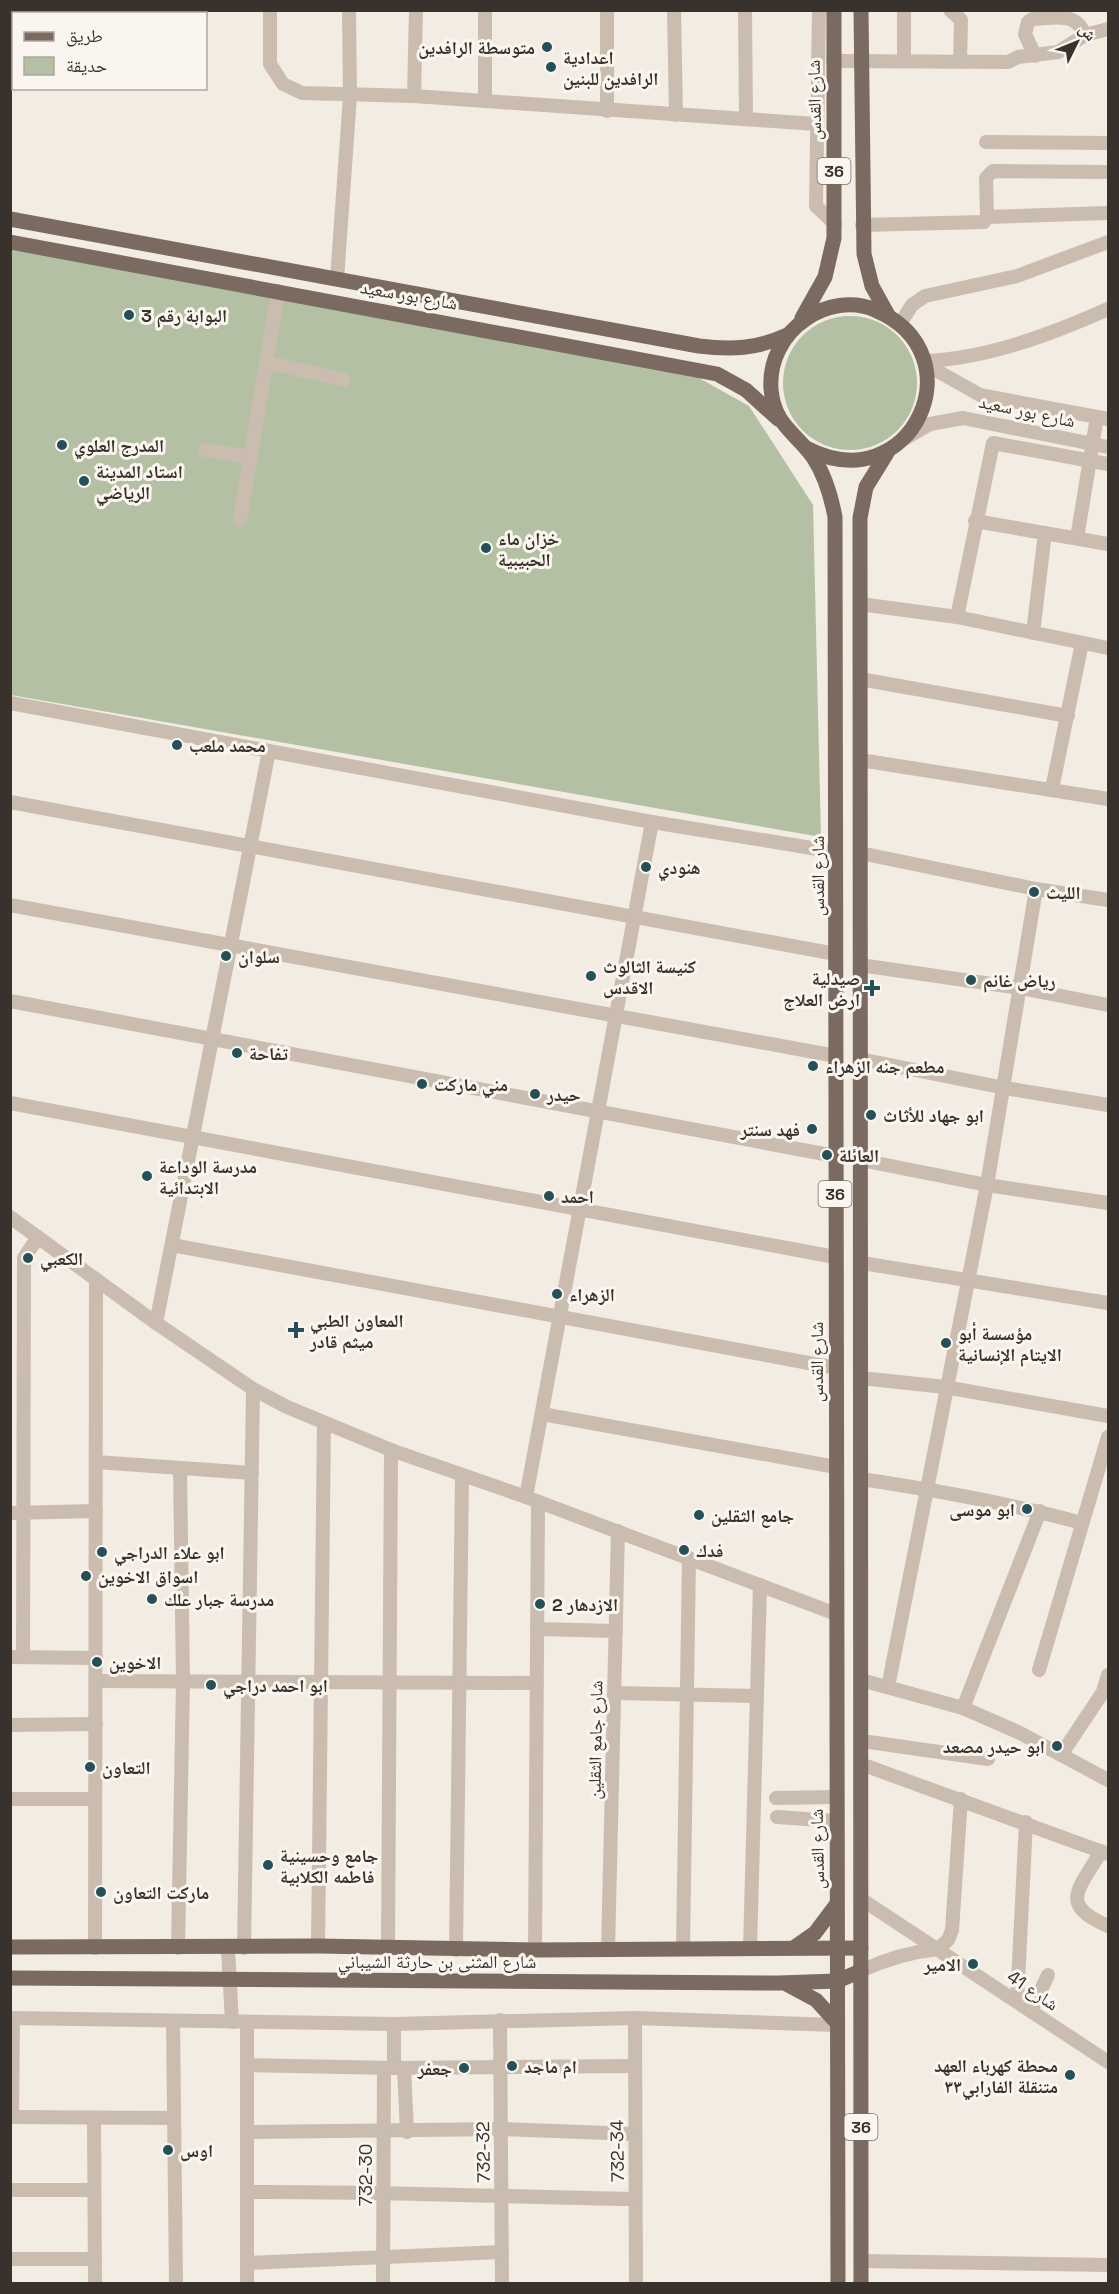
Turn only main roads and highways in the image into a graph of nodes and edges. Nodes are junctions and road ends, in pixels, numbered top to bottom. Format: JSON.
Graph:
{"nodes":[{"id":1,"x":834,"y":10,"type":"edge"},
{"id":2,"x":861,"y":10,"type":"edge"},
{"id":3,"x":10,"y":219,"type":"edge"},
{"id":4,"x":10,"y":242,"type":"edge"},
{"id":5,"x":400,"y":290,"type":"junction"},
{"id":6,"x":395,"y":313,"type":"junction"},
{"id":7,"x":894,"y":320,"type":"junction"},
{"id":8,"x":798,"y":324,"type":"junction"},
{"id":9,"x":787,"y":335,"type":"junction"},
{"id":10,"x":783,"y":424,"type":"junction"},
{"id":11,"x":806,"y":448,"type":"junction"},
{"id":12,"x":889,"y":451,"type":"junction"},
{"id":13,"x":861,"y":1003,"type":"junction"},
{"id":14,"x":837,"y":1015,"type":"junction"},
{"id":15,"x":861,"y":1029,"type":"junction"},
{"id":16,"x":836,"y":1317,"type":"junction"},
{"id":17,"x":861,"y":1317,"type":"junction"},
{"id":18,"x":837,"y":1902,"type":"junction"},
{"id":19,"x":10,"y":1947,"type":"edge"},
{"id":20,"x":794,"y":1947,"type":"junction"},
{"id":21,"x":836,"y":1947,"type":"junction"},
{"id":22,"x":861,"y":1948,"type":"junction"},
{"id":23,"x":861,"y":1971,"type":"junction"},
{"id":24,"x":10,"y":1978,"type":"edge"},
{"id":25,"x":837,"y":1981,"type":"junction"},
{"id":26,"x":779,"y":1983,"type":"junction"},
{"id":27,"x":837,"y":2024,"type":"junction"},
{"id":28,"x":838,"y":2283,"type":"edge"},
{"id":29,"x":861,"y":2283,"type":"edge"}],
"edges":[{"from":1,"to":8,"type":"main road","name":"شارع القدس","number":"36"},
{"from":2,"to":7,"type":"main road","number":"36"},
{"from":3,"to":5,"type":"main road","name":"شارع بور سعيد"},
{"from":4,"to":6,"type":"main road","name":"شارع بور سعيد"},
{"from":5,"to":6,"type":"main road"},
{"from":5,"to":9,"type":"main road","name":"شارع بور سعيد"},
{"from":6,"to":10,"type":"main road","name":"شارع بور سعيد"},
{"from":7,"to":8,"type":"main road"},
{"from":7,"to":12,"type":"main road"},
{"from":8,"to":9,"type":"main road"},
{"from":9,"to":10,"type":"main road"},
{"from":10,"to":11,"type":"main road"},
{"from":11,"to":12,"type":"main road"},
{"from":11,"to":14,"type":"main road","name":"شارع القدس","number":"36"},
{"from":12,"to":13,"type":"main road","number":"36"},
{"from":13,"to":14,"type":"main road"},
{"from":13,"to":15,"type":"main road","number":"36"},
{"from":14,"to":15,"type":"main road"},
{"from":14,"to":16,"type":"main road","name":"شارع القدس","number":"36"},
{"from":15,"to":17,"type":"main road","number":"36"},
{"from":16,"to":17,"type":"main road"},
{"from":16,"to":18,"type":"main road","name":"شارع القدس","number":"36"},
{"from":17,"to":22,"type":"main road","number":"36"},
{"from":18,"to":20,"type":"main road"},
{"from":18,"to":21,"type":"main road","name":"شارع القدس","number":"36"},
{"from":19,"to":20,"type":"main road","name":"شارع المثنى بن حارثة الشيباني"},
{"from":20,"to":21,"type":"main road","name":"شارع المثنى بن حارثة الشيباني"},
{"from":21,"to":22,"type":"main road","name":"شارع المثنى بن حارثة الشيباني"},
{"from":21,"to":25,"type":"main road","name":"شارع القدس","number":"36"},
{"from":22,"to":23,"type":"main road","number":"36"},
{"from":23,"to":25,"type":"main road","name":"شارع المثنى بن حارثة الشيباني"},
{"from":23,"to":29,"type":"main road","number":"36"},
{"from":24,"to":26,"type":"main road","name":"شارع المثنى بن حارثة الشيباني"},
{"from":25,"to":26,"type":"main road","name":"شارع المثنى بن حارثة الشيباني"},
{"from":25,"to":27,"type":"main road","name":"شارع القدس","number":"36"},
{"from":26,"to":27,"type":"main road"},
{"from":27,"to":28,"type":"main road","name":"شارع القدس","number":"36"}]}
